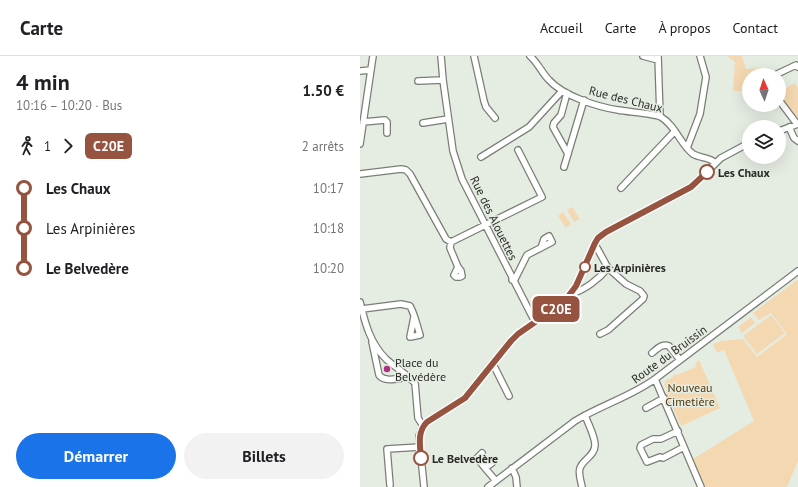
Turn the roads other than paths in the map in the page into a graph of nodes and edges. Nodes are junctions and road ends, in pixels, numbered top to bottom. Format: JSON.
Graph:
{"nodes":[{"id":1,"x":372,"y":56,"type":"edge"},
{"id":2,"x":441,"y":56,"type":"edge"},
{"id":3,"x":474,"y":56,"type":"edge"},
{"id":4,"x":530,"y":56,"type":"edge"},
{"id":5,"x":643,"y":56,"type":"edge"},
{"id":6,"x":700,"y":56,"type":"edge"},
{"id":7,"x":658,"y":58,"type":"edge"},
{"id":8,"x":798,"y":67,"type":"edge"},
{"id":9,"x":371,"y":70,"type":"junction"},
{"id":10,"x":786,"y":70,"type":"edge"},
{"id":11,"x":360,"y":71,"type":"edge"},
{"id":12,"x":443,"y":80,"type":"junction"},
{"id":13,"x":418,"y":81,"type":"dead end"},
{"id":14,"x":565,"y":92,"type":"junction"},
{"id":15,"x":584,"y":100,"type":"junction"},
{"id":16,"x":786,"y":109,"type":"edge"},
{"id":17,"x":660,"y":116,"type":"junction"},
{"id":18,"x":495,"y":118,"type":"dead end"},
{"id":19,"x":448,"y":119,"type":"junction"},
{"id":20,"x":363,"y":122,"type":"junction"},
{"id":21,"x":423,"y":122,"type":"dead end"},
{"id":22,"x":797,"y":124,"type":"edge"},
{"id":23,"x":789,"y":127,"type":"junction"},
{"id":24,"x":786,"y":128,"type":"edge"},
{"id":25,"x":675,"y":131,"type":"junction"},
{"id":26,"x":387,"y":133,"type":"dead end"},
{"id":27,"x":798,"y":141,"type":"edge"},
{"id":28,"x":360,"y":144,"type":"edge"},
{"id":29,"x":742,"y":147,"type":"edge"},
{"id":30,"x":687,"y":148,"type":"junction"},
{"id":31,"x":518,"y":150,"type":"dead end"},
{"id":32,"x":568,"y":154,"type":"junction"},
{"id":33,"x":480,"y":157,"type":"dead end"},
{"id":34,"x":716,"y":163,"type":"junction"},
{"id":35,"x":564,"y":167,"type":"dead end"},
{"id":36,"x":360,"y":174,"type":"edge"},
{"id":37,"x":621,"y":188,"type":"dead end"},
{"id":38,"x":485,"y":226,"type":"junction"},
{"id":39,"x":451,"y":242,"type":"junction"},
{"id":40,"x":594,"y":246,"type":"junction"},
{"id":41,"x":542,"y":248,"type":"dead end"},
{"id":42,"x":458,"y":266,"type":"dead end"},
{"id":43,"x":608,"y":268,"type":"junction"},
{"id":44,"x":798,"y":271,"type":"edge"},
{"id":45,"x":512,"y":280,"type":"junction"},
{"id":46,"x":571,"y":294,"type":"junction"},
{"id":47,"x":360,"y":302,"type":"edge"},
{"id":48,"x":362,"y":309,"type":"junction"},
{"id":49,"x":414,"y":317,"type":"dead end"},
{"id":50,"x":362,"y":318,"type":"edge"},
{"id":51,"x":535,"y":322,"type":"junction"},
{"id":52,"x":600,"y":334,"type":"dead end"},
{"id":53,"x":372,"y":340,"type":"junction"},
{"id":54,"x":652,"y":353,"type":"dead end"},
{"id":55,"x":385,"y":357,"type":"junction"},
{"id":56,"x":680,"y":360,"type":"junction"},
{"id":57,"x":376,"y":363,"type":"junction"},
{"id":58,"x":493,"y":364,"type":"junction"},
{"id":59,"x":408,"y":377,"type":"junction"},
{"id":60,"x":655,"y":380,"type":"junction"},
{"id":61,"x":510,"y":396,"type":"dead end"},
{"id":62,"x":664,"y":398,"type":"junction"},
{"id":63,"x":646,"y":408,"type":"dead end"},
{"id":64,"x":585,"y":415,"type":"junction"},
{"id":65,"x":423,"y":426,"type":"junction"},
{"id":66,"x":678,"y":431,"type":"junction"},
{"id":67,"x":420,"y":447,"type":"junction"},
{"id":68,"x":684,"y":447,"type":"junction"},
{"id":69,"x":482,"y":453,"type":"dead end"},
{"id":70,"x":492,"y":463,"type":"dead end"},
{"id":71,"x":486,"y":468,"type":"junction"},
{"id":72,"x":512,"y":468,"type":"junction"},
{"id":73,"x":496,"y":481,"type":"junction"},
{"id":74,"x":390,"y":485,"type":"dead end"},
{"id":75,"x":424,"y":487,"type":"edge"},
{"id":76,"x":488,"y":487,"type":"edge"},
{"id":77,"x":517,"y":487,"type":"edge"},
{"id":78,"x":582,"y":487,"type":"edge"},
{"id":79,"x":700,"y":487,"type":"edge"}],
"edges":[{"from":1,"to":9,"type":"street"},
{"from":2,"to":12,"type":"street","name":"Rue des Alouettes"},
{"from":3,"to":18,"type":"street"},
{"from":4,"to":14,"type":"street","name":"Rue des Chaux"},
{"from":5,"to":7,"type":"street"},
{"from":6,"to":30,"type":"street"},
{"from":7,"to":17,"type":"street"},
{"from":8,"to":10,"type":"street"},
{"from":9,"to":11,"type":"street"},
{"from":9,"to":20,"type":"street"},
{"from":12,"to":13,"type":"street"},
{"from":12,"to":19,"type":"street","name":"Rue des Alouettes"},
{"from":14,"to":15,"type":"street","name":"Rue des Chaux"},
{"from":14,"to":32,"type":"street"},
{"from":14,"to":33,"type":"street"},
{"from":15,"to":17,"type":"street","name":"Rue des Chaux"},
{"from":15,"to":32,"type":"street"},
{"from":16,"to":22,"type":"street"},
{"from":17,"to":25,"type":"street","name":"Rue des Chaux"},
{"from":19,"to":21,"type":"street"},
{"from":19,"to":38,"type":"street","name":"Rue des Alouettes"},
{"from":20,"to":26,"type":"street"},
{"from":20,"to":28,"type":"street"},
{"from":22,"to":23,"type":"street"},
{"from":23,"to":24,"type":"street"},
{"from":23,"to":27,"type":"street"},
{"from":25,"to":30,"type":"street","name":"Rue des Chaux"},
{"from":25,"to":37,"type":"street"},
{"from":29,"to":34,"type":"street"},
{"from":30,"to":34,"type":"street","name":"Rue des Chaux"},
{"from":31,"to":38,"type":"street"},
{"from":32,"to":35,"type":"street"},
{"from":34,"to":40,"type":"street"},
{"from":36,"to":39,"type":"street"},
{"from":38,"to":39,"type":"street"},
{"from":38,"to":45,"type":"street","name":"Rue des Alouettes"},
{"from":39,"to":42,"type":"street"},
{"from":40,"to":43,"type":"street"},
{"from":40,"to":46,"type":"street"},
{"from":41,"to":45,"type":"street"},
{"from":43,"to":46,"type":"street"},
{"from":43,"to":52,"type":"street"},
{"from":44,"to":56,"type":"street","name":"Route du Bruissin"},
{"from":45,"to":51,"type":"street","name":"Rue des Alouettes"},
{"from":46,"to":51,"type":"street"},
{"from":47,"to":48,"type":"street"},
{"from":48,"to":49,"type":"street"},
{"from":48,"to":50,"type":"street"},
{"from":50,"to":53,"type":"street"},
{"from":51,"to":58,"type":"street"},
{"from":53,"to":55,"type":"street"},
{"from":53,"to":57,"type":"street"},
{"from":54,"to":56,"type":"street"},
{"from":55,"to":57,"type":"street"},
{"from":55,"to":59,"type":"street"},
{"from":56,"to":60,"type":"street","name":"Route du Bruissin"},
{"from":57,"to":59,"type":"street"},
{"from":58,"to":61,"type":"street"},
{"from":58,"to":65,"type":"street"},
{"from":59,"to":65,"type":"street"},
{"from":60,"to":62,"type":"street"},
{"from":60,"to":64,"type":"street","name":"Route du Bruissin"},
{"from":62,"to":63,"type":"street"},
{"from":62,"to":66,"type":"street"},
{"from":64,"to":72,"type":"street","name":"Route du Bruissin"},
{"from":64,"to":78,"type":"street"},
{"from":65,"to":67,"type":"street"},
{"from":66,"to":68,"type":"street"},
{"from":66,"to":68,"type":"street"},
{"from":67,"to":74,"type":"street"},
{"from":67,"to":75,"type":"street"},
{"from":68,"to":79,"type":"street"},
{"from":69,"to":71,"type":"street"},
{"from":70,"to":71,"type":"street"},
{"from":71,"to":73,"type":"street"},
{"from":72,"to":73,"type":"street","name":"Route du Bruissin"},
{"from":72,"to":77,"type":"street"},
{"from":73,"to":76,"type":"street","name":"Route du Bruissin"}]}
